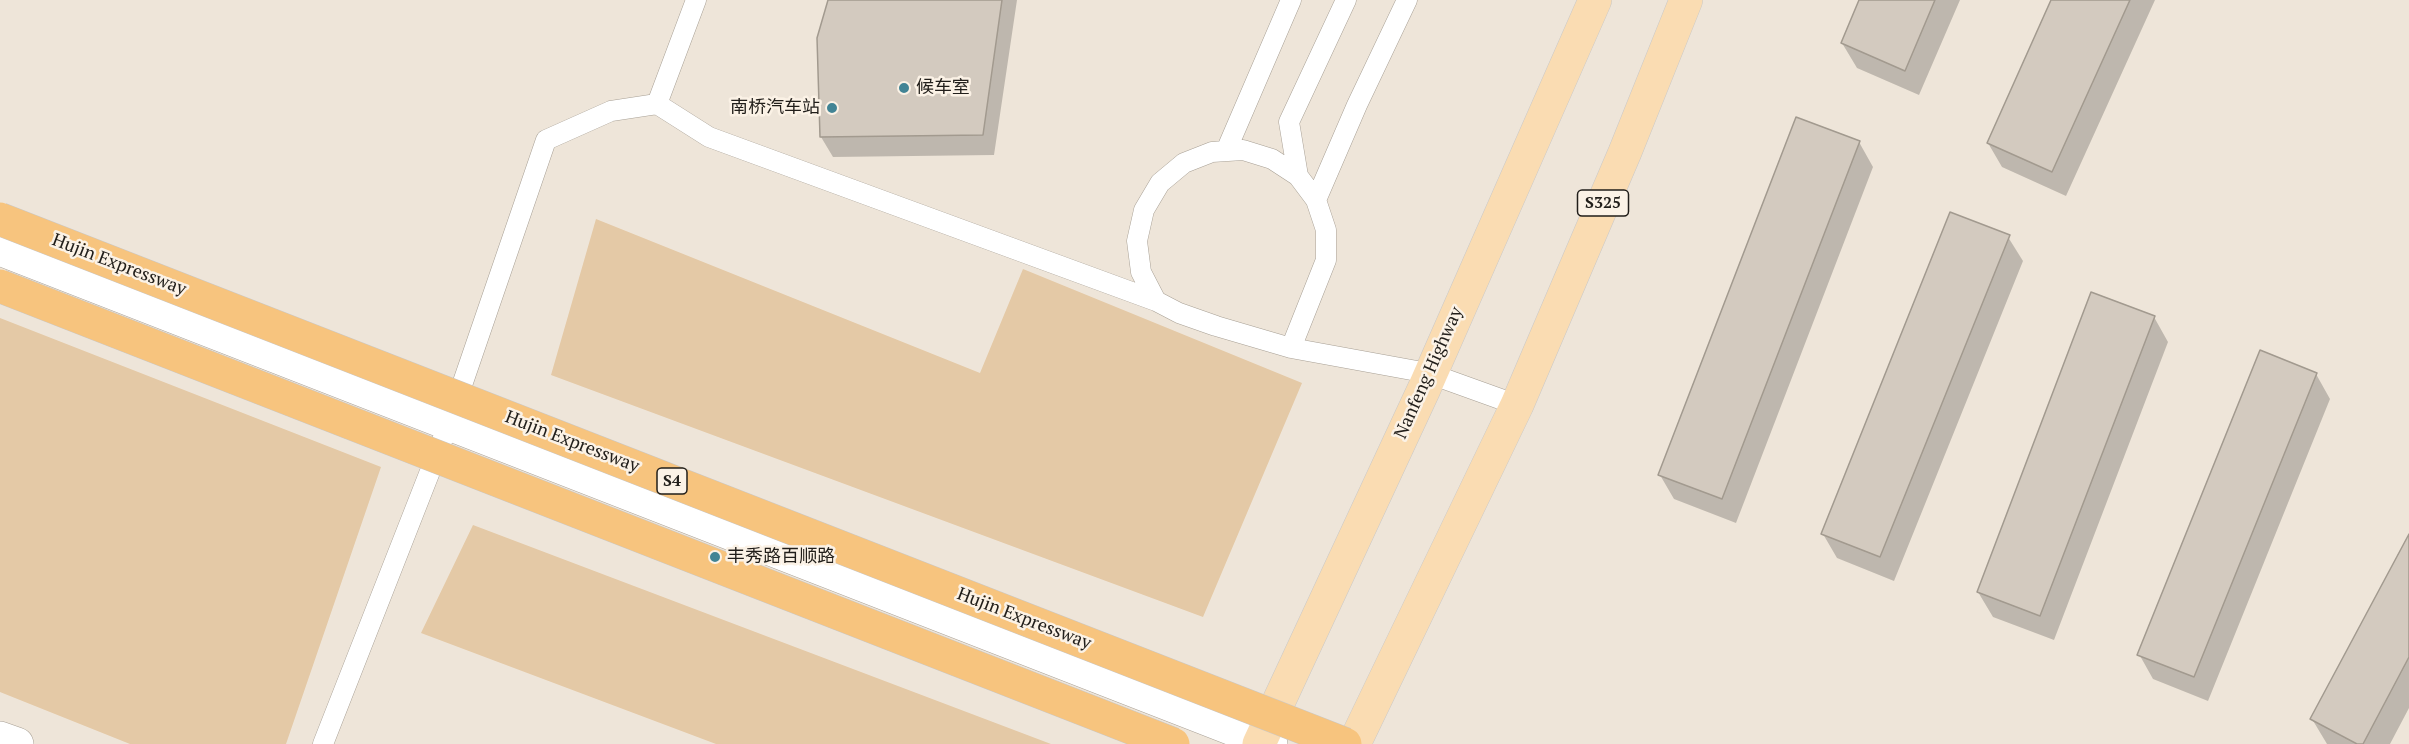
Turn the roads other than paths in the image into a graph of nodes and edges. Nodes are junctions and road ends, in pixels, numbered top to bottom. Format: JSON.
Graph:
{"nodes":[{"id":1,"x":696,"y":0,"type":"edge"},
{"id":2,"x":1291,"y":0,"type":"edge"},
{"id":3,"x":1346,"y":0,"type":"edge"},
{"id":4,"x":1407,"y":0,"type":"edge"},
{"id":5,"x":1594,"y":0,"type":"edge"},
{"id":6,"x":1686,"y":0,"type":"edge"},
{"id":7,"x":657,"y":104,"type":"junction"},
{"id":8,"x":1226,"y":151,"type":"junction"},
{"id":9,"x":1298,"y":176,"type":"junction"},
{"id":10,"x":1316,"y":200,"type":"junction"},
{"id":11,"x":0,"y":219,"type":"edge"},
{"id":12,"x":0,"y":249,"type":"edge"},
{"id":13,"x":0,"y":286,"type":"edge"},
{"id":14,"x":1156,"y":301,"type":"junction"},
{"id":15,"x":1291,"y":348,"type":"junction"},
{"id":16,"x":1428,"y":373,"type":"junction"},
{"id":17,"x":1517,"y":405,"type":"junction"},
{"id":18,"x":449,"y":423,"type":"junction"},
{"id":19,"x":0,"y":738,"type":"edge"},
{"id":20,"x":1264,"y":743,"type":"edge"},
{"id":21,"x":16,"y":744,"type":"edge"},
{"id":22,"x":323,"y":744,"type":"edge"},
{"id":23,"x":1173,"y":744,"type":"edge"},
{"id":24,"x":1345,"y":744,"type":"edge"},
{"id":25,"x":1354,"y":744,"type":"edge"}],
"edges":[{"from":1,"to":7,"type":"lane"},
{"from":2,"to":8,"type":"lane"},
{"from":3,"to":9,"type":"lane"},
{"from":4,"to":10,"type":"lane"},
{"from":5,"to":16,"type":"main road","name":"Nanfeng Highway"},
{"from":6,"to":17,"type":"main road","number":"S325"},
{"from":7,"to":14,"type":"lane"},
{"from":7,"to":18,"type":"lane"},
{"from":8,"to":9,"type":"lane"},
{"from":8,"to":14,"type":"lane"},
{"from":9,"to":10,"type":"lane"},
{"from":10,"to":15,"type":"lane"},
{"from":11,"to":24,"type":"highway","name":"Hujin Expressway","number":"S4","bridge":true},
{"from":12,"to":18,"type":"street"},
{"from":13,"to":23,"type":"highway","bridge":true},
{"from":14,"to":15,"type":"lane"},
{"from":15,"to":16,"type":"lane"},
{"from":16,"to":17,"type":"lane"},
{"from":16,"to":20,"type":"main road","name":"Nanfeng Highway"},
{"from":17,"to":25,"type":"main road","number":"S325"},
{"from":18,"to":20,"type":"street"},
{"from":18,"to":22,"type":"lane"},
{"from":19,"to":21,"type":"street"}]}
